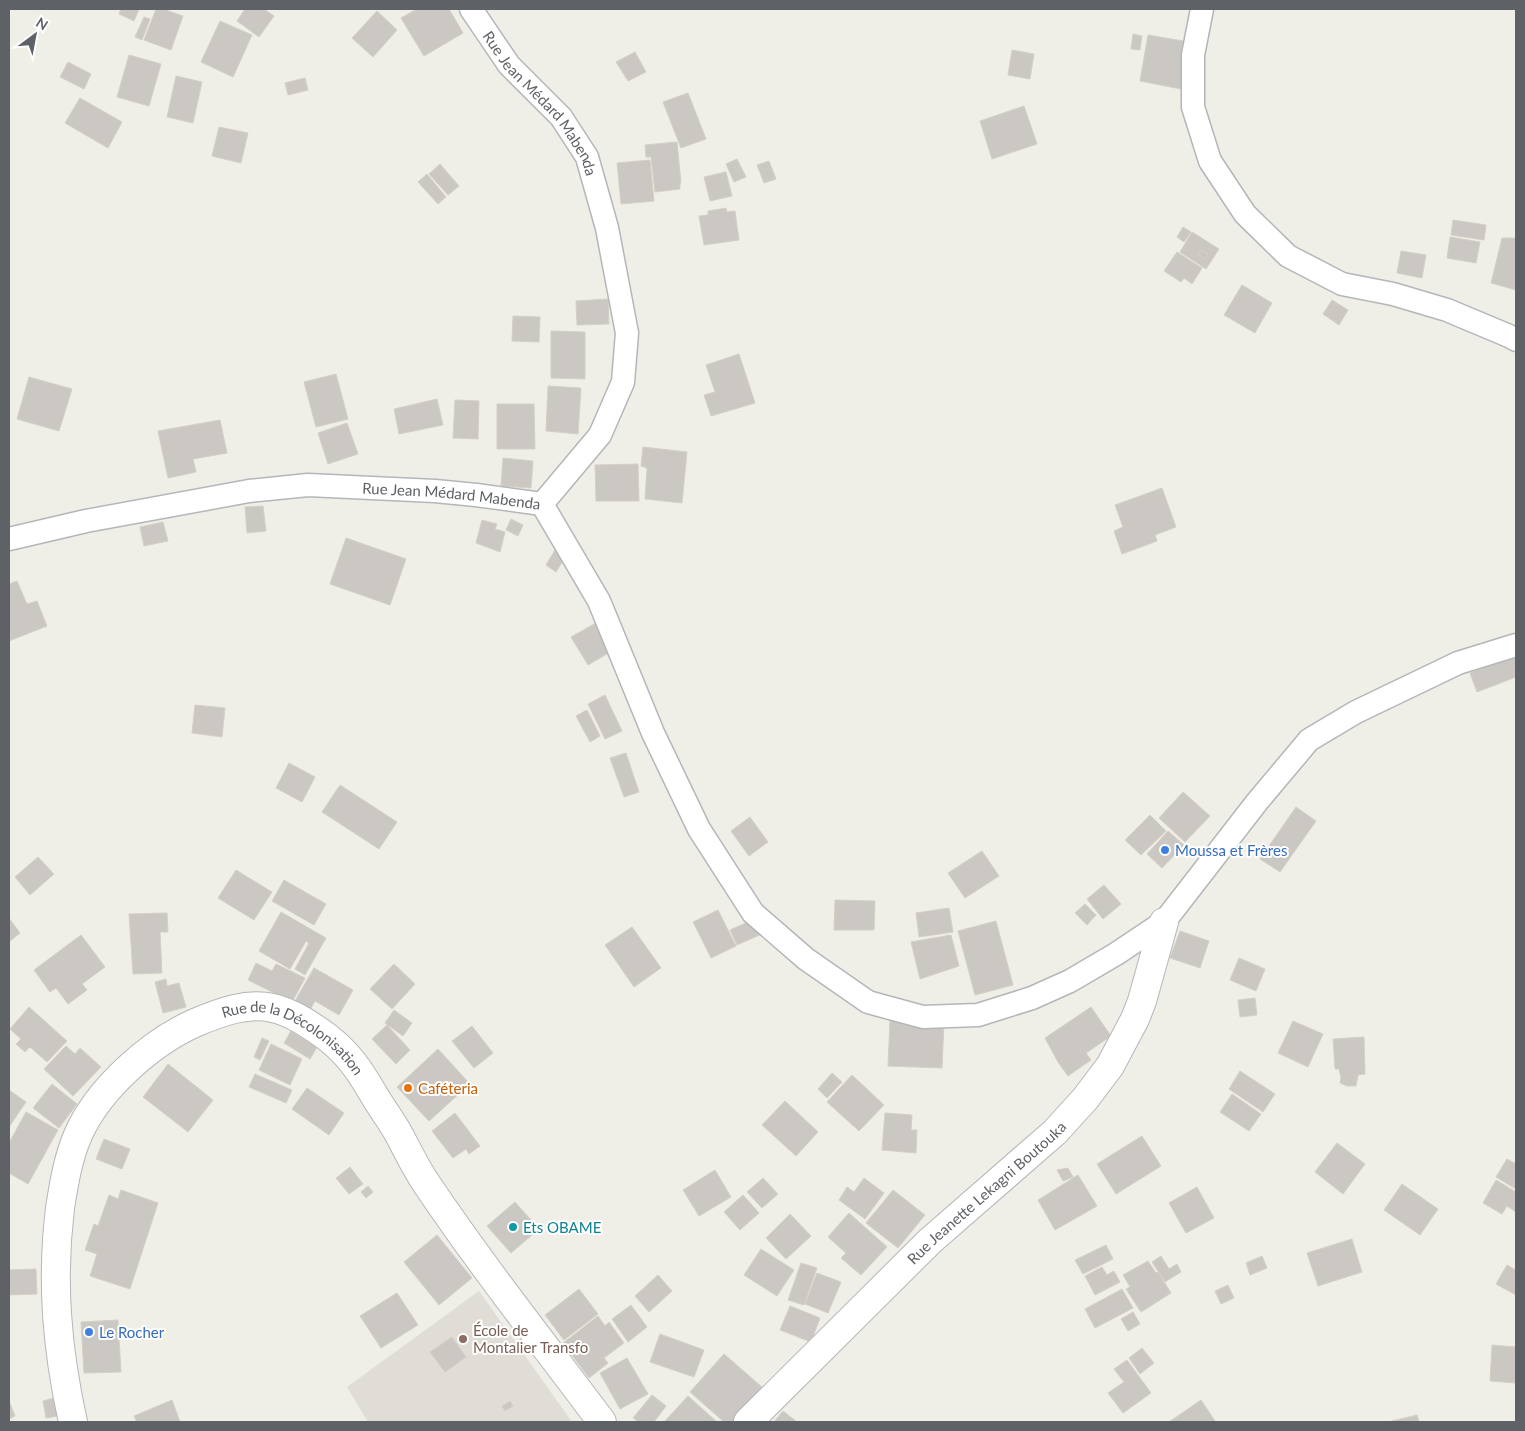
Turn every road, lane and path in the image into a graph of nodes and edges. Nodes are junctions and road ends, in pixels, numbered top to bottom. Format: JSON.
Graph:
{"nodes":[{"id":1,"x":471,"y":9,"type":"edge"},
{"id":2,"x":1202,"y":9,"type":"edge"},
{"id":3,"x":1516,"y":340,"type":"edge"},
{"id":4,"x":542,"y":504,"type":"junction"},
{"id":5,"x":9,"y":538,"type":"edge"},
{"id":6,"x":1516,"y":645,"type":"edge"},
{"id":7,"x":1164,"y":922,"type":"junction"},
{"id":8,"x":73,"y":1422,"type":"edge"},
{"id":9,"x":602,"y":1422,"type":"edge"},
{"id":10,"x":748,"y":1422,"type":"edge"}],
"edges":[{"from":1,"to":4,"type":"street","name":"Rue Jean Médard Mabenda"},
{"from":2,"to":3,"type":"street"},
{"from":4,"to":5,"type":"street","name":"Rue Jean Médard Mabenda"},
{"from":4,"to":7,"type":"street"},
{"from":6,"to":7,"type":"street"},
{"from":7,"to":10,"type":"street","name":"Rue Jeanette Lekagni Boutouka"},
{"from":8,"to":9,"type":"street","name":"Rue de la Décolonisation"}]}
